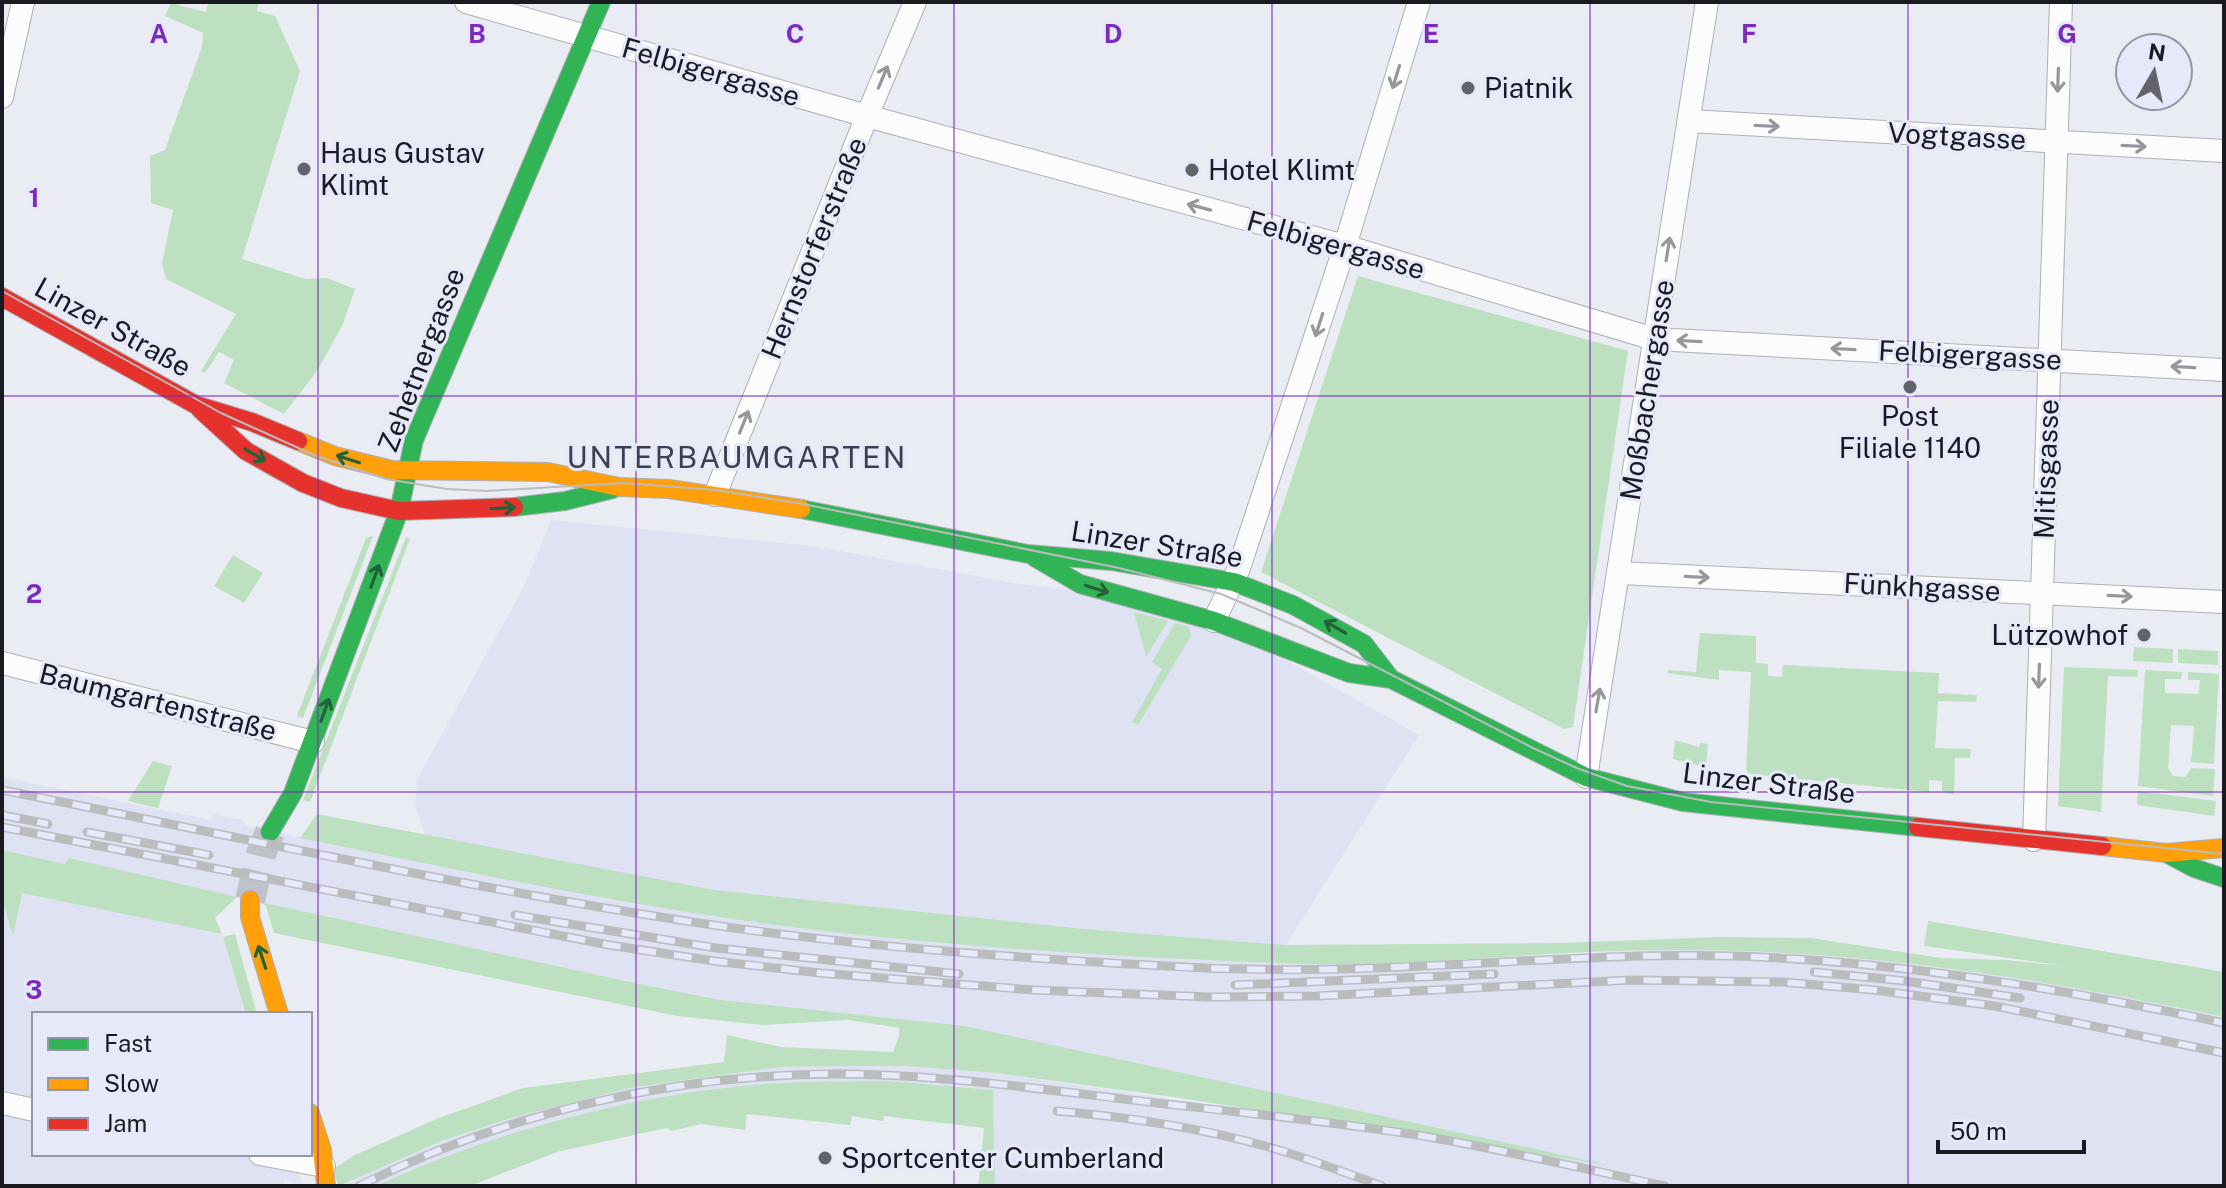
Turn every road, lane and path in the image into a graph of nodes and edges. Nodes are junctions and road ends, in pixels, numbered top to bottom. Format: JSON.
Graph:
{"nodes":[{"id":1,"x":23,"y":2,"type":"edge"},
{"id":2,"x":466,"y":2,"type":"edge"},
{"id":3,"x":601,"y":2,"type":"edge"},
{"id":4,"x":915,"y":2,"type":"edge"},
{"id":5,"x":1419,"y":2,"type":"edge"},
{"id":6,"x":1707,"y":2,"type":"edge"},
{"id":7,"x":2061,"y":2,"type":"edge"},
{"id":8,"x":584,"y":36,"type":"junction"},
{"id":9,"x":2,"y":97,"type":"edge"},
{"id":10,"x":867,"y":116,"type":"junction"},
{"id":11,"x":1689,"y":121,"type":"junction"},
{"id":12,"x":2056,"y":142,"type":"junction"},
{"id":13,"x":2224,"y":151,"type":"edge"},
{"id":14,"x":1345,"y":246,"type":"junction"},
{"id":15,"x":2,"y":297,"type":"edge"},
{"id":16,"x":1654,"y":339,"type":"junction"},
{"id":17,"x":2050,"y":360,"type":"junction"},
{"id":18,"x":2224,"y":370,"type":"edge"},
{"id":19,"x":196,"y":405,"type":"junction"},
{"id":20,"x":408,"y":470,"type":"junction"},
{"id":21,"x":619,"y":487,"type":"junction"},
{"id":22,"x":715,"y":495,"type":"junction"},
{"id":23,"x":399,"y":511,"type":"junction"},
{"id":24,"x":1028,"y":554,"type":"junction"},
{"id":25,"x":1619,"y":573,"type":"junction"},
{"id":26,"x":1234,"y":582,"type":"junction"},
{"id":27,"x":2042,"y":593,"type":"junction"},
{"id":28,"x":2224,"y":602,"type":"edge"},
{"id":29,"x":1214,"y":621,"type":"junction"},
{"id":30,"x":2,"y":663,"type":"edge"},
{"id":31,"x":1391,"y":679,"type":"junction"},
{"id":32,"x":313,"y":742,"type":"junction"},
{"id":33,"x":1586,"y":777,"type":"junction"},
{"id":34,"x":270,"y":832,"type":"tunnel mouth"},
{"id":35,"x":2034,"y":840,"type":"junction"},
{"id":36,"x":2224,"y":848,"type":"edge"},
{"id":37,"x":2166,"y":853,"type":"junction"},
{"id":38,"x":2224,"y":878,"type":"edge"},
{"id":39,"x":250,"y":900,"type":"tunnel mouth"},
{"id":40,"x":278,"y":1012,"type":"edge"},
{"id":41,"x":2,"y":1103,"type":"edge"},
{"id":42,"x":32,"y":1110,"type":"edge"},
{"id":43,"x":312,"y":1119,"type":"edge"},
{"id":44,"x":266,"y":1156,"type":"edge"},
{"id":45,"x":325,"y":1176,"type":"edge"}],
"edges":[{"from":1,"to":9,"type":"street"},
{"from":2,"to":8,"type":"street","name":"Felbigergasse"},
{"from":3,"to":8,"type":"main road","name":"Zehetnergasse"},
{"from":10,"to":4,"type":"street","name":"Hernstorferstraße","one_way":true},
{"from":5,"to":14,"type":"street","one_way":true},
{"from":6,"to":11,"type":"street","name":"Moßbachergasse"},
{"from":7,"to":12,"type":"street","name":"Mitisgasse","one_way":true},
{"from":8,"to":10,"type":"street","name":"Felbigergasse"},
{"from":8,"to":20,"type":"main road","name":"Zehetnergasse"},
{"from":14,"to":10,"type":"street","name":"Felbigergasse","one_way":true},
{"from":22,"to":10,"type":"street","name":"Hernstorferstraße","one_way":true},
{"from":11,"to":12,"type":"street","name":"Vogtgasse","one_way":true},
{"from":16,"to":11,"type":"street","name":"Moßbachergasse","one_way":true},
{"from":12,"to":13,"type":"street","name":"Vogtgasse","one_way":true},
{"from":12,"to":17,"type":"street","name":"Mitisgasse"},
{"from":14,"to":16,"type":"street","name":"Felbigergasse"},
{"from":14,"to":26,"type":"street","one_way":true},
{"from":15,"to":19,"type":"main road","name":"Linzer Straße"},
{"from":17,"to":16,"type":"street","name":"Felbigergasse","one_way":true},
{"from":16,"to":25,"type":"street","name":"Moßbachergasse"},
{"from":18,"to":17,"type":"street","name":"Felbigergasse","one_way":true},
{"from":17,"to":27,"type":"street","name":"Mitisgasse"},
{"from":20,"to":19,"type":"main road","name":"Linzer Straße","one_way":true},
{"from":19,"to":23,"type":"main road","name":"Linzer Straße","one_way":true},
{"from":20,"to":21,"type":"main road","name":"Linzer Straße"},
{"from":20,"to":23,"type":"main road","name":"Zehetnergasse"},
{"from":21,"to":22,"type":"main road","name":"Linzer Straße"},
{"from":23,"to":21,"type":"main road","name":"Linzer Straße","one_way":true},
{"from":22,"to":24,"type":"main road","name":"Linzer Straße"},
{"from":32,"to":23,"type":"main road","name":"Zehetnergasse","one_way":true},
{"from":24,"to":26,"type":"main road","name":"Linzer Straße"},
{"from":24,"to":29,"type":"main road","name":"Linzer Straße","one_way":true},
{"from":25,"to":27,"type":"street","name":"Fünkhgasse","one_way":true},
{"from":33,"to":25,"type":"street","name":"Moßbachergasse","one_way":true},
{"from":26,"to":29,"type":"street"},
{"from":31,"to":26,"type":"main road","name":"Linzer Straße","one_way":true},
{"from":27,"to":28,"type":"street","name":"Fünkhgasse","one_way":true},
{"from":27,"to":35,"type":"street","name":"Mitisgasse","one_way":true},
{"from":29,"to":31,"type":"main road","name":"Linzer Straße"},
{"from":30,"to":32,"type":"street","name":"Baumgartenstraße"},
{"from":31,"to":33,"type":"main road","name":"Linzer Straße"},
{"from":32,"to":34,"type":"main road","name":"Zehetnergasse"},
{"from":33,"to":35,"type":"main road","name":"Linzer Straße"},
{"from":35,"to":37,"type":"main road","name":"Linzer Straße"},
{"from":36,"to":37,"type":"main road","name":"Linzer Straße"},
{"from":37,"to":38,"type":"main road","name":"Linzer Straße"},
{"from":40,"to":39,"type":"main road","one_way":true},
{"from":41,"to":42,"type":"street"},
{"from":43,"to":45,"type":"main road"},
{"from":44,"to":45,"type":"street"}]}
